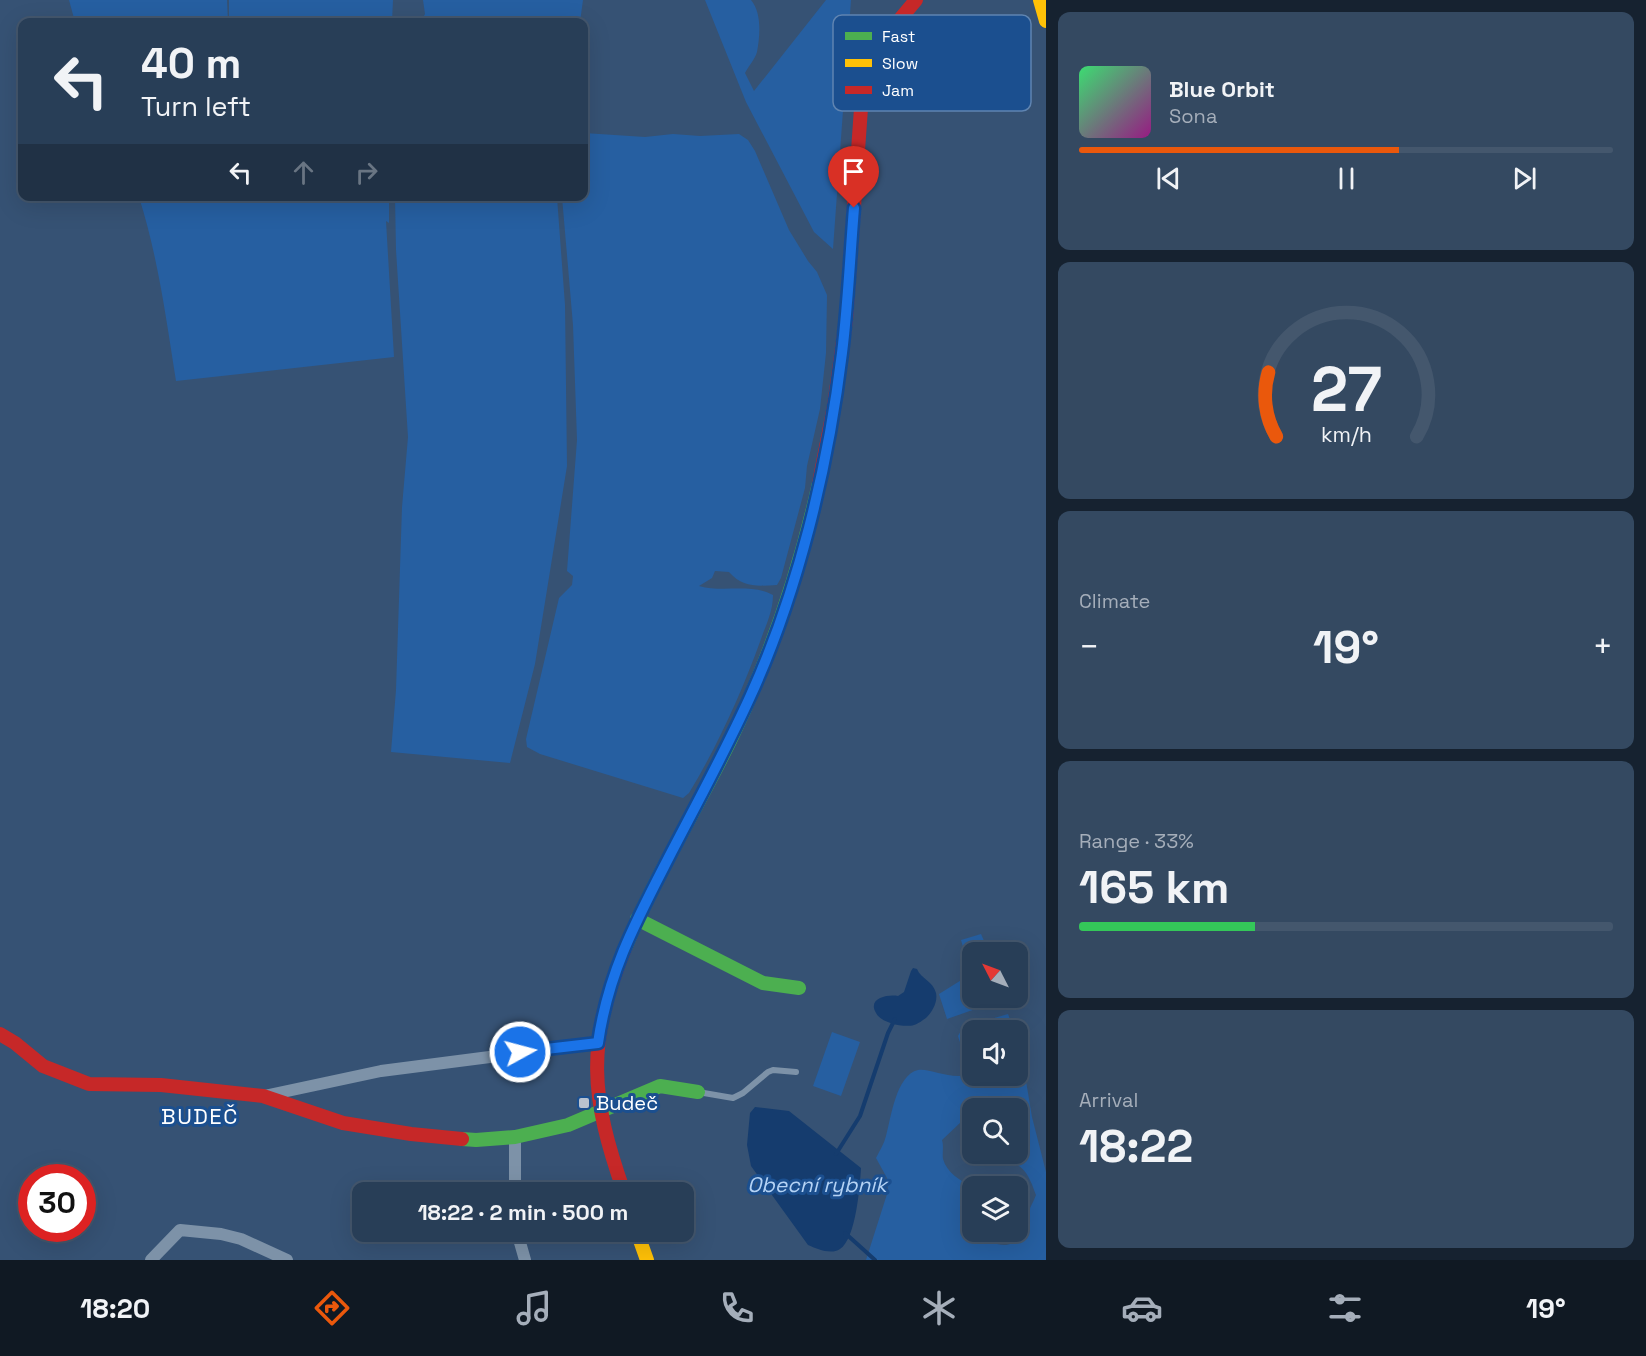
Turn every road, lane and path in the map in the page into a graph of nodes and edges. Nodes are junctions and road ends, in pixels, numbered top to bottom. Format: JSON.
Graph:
{"nodes":[{"id":1,"x":916,"y":0,"type":"edge"},
{"id":2,"x":1040,"y":0,"type":"edge"},
{"id":3,"x":902,"y":15,"type":"edge"},
{"id":4,"x":1046,"y":21,"type":"edge"},
{"id":5,"x":861,"y":111,"type":"edge"},
{"id":6,"x":637,"y":919,"type":"junction"},
{"id":7,"x":800,"y":988,"type":"dead end"},
{"id":8,"x":0,"y":1034,"type":"edge"},
{"id":9,"x":598,"y":1043,"type":"junction"},
{"id":10,"x":796,"y":1072,"type":"dead end"},
{"id":11,"x":698,"y":1092,"type":"joint"},
{"id":12,"x":263,"y":1096,"type":"junction"},
{"id":13,"x":599,"y":1110,"type":"junction"},
{"id":14,"x":515,"y":1137,"type":"junction"},
{"id":15,"x":515,"y":1182,"type":"edge"},
{"id":16,"x":620,"y":1182,"type":"edge"},
{"id":17,"x":520,"y":1242,"type":"edge"},
{"id":18,"x":639,"y":1242,"type":"edge"},
{"id":19,"x":642,"y":1259,"type":"edge"},
{"id":20,"x":151,"y":1260,"type":"edge"},
{"id":21,"x":287,"y":1260,"type":"edge"},
{"id":22,"x":525,"y":1260,"type":"edge"}],
"edges":[{"from":1,"to":3,"type":"street"},
{"from":2,"to":4,"type":"street"},
{"from":5,"to":6,"type":"street"},
{"from":6,"to":7,"type":"street"},
{"from":6,"to":9,"type":"street"},
{"from":8,"to":12,"type":"street"},
{"from":9,"to":12,"type":"street"},
{"from":9,"to":13,"type":"street"},
{"from":10,"to":11,"type":"lane"},
{"from":11,"to":13,"type":"street"},
{"from":12,"to":14,"type":"street"},
{"from":13,"to":14,"type":"street"},
{"from":13,"to":16,"type":"street"},
{"from":14,"to":15,"type":"street"},
{"from":17,"to":22,"type":"street"},
{"from":18,"to":19,"type":"street"},
{"from":20,"to":21,"type":"street"}]}
